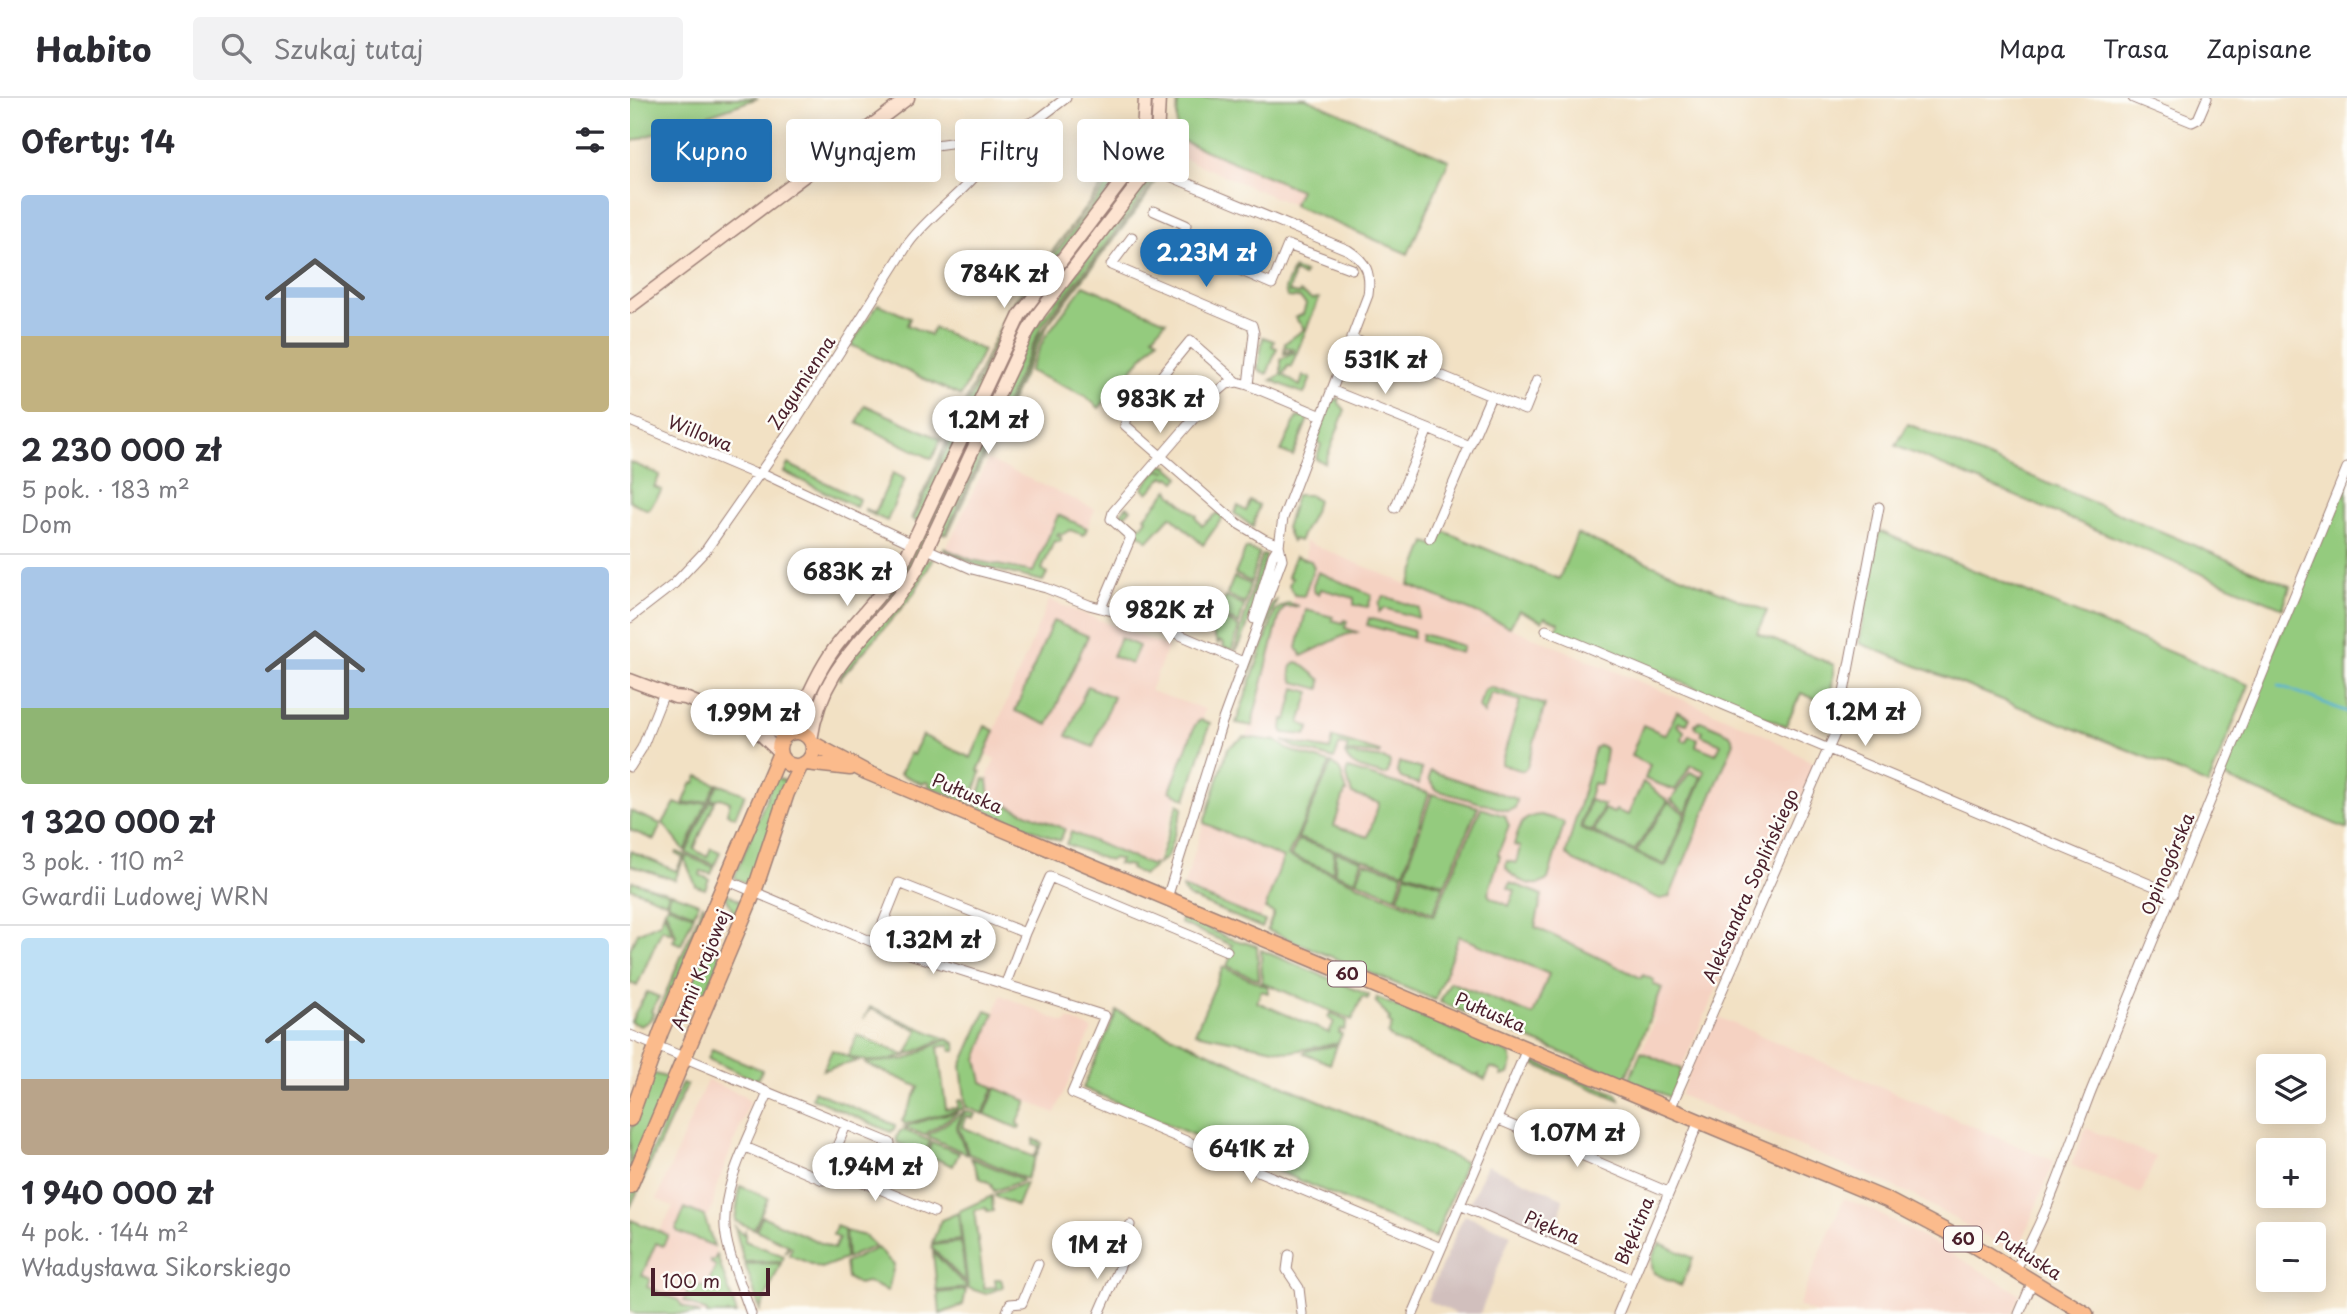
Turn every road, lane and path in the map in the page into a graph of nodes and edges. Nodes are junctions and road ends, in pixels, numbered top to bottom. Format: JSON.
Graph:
{"nodes":[{"id":1,"x":908,"y":98,"type":"edge"},
{"id":2,"x":1066,"y":98,"type":"edge"},
{"id":3,"x":1144,"y":98,"type":"edge"},
{"id":4,"x":1159,"y":98,"type":"edge"},
{"id":5,"x":2133,"y":98,"type":"edge"},
{"id":6,"x":2207,"y":98,"type":"edge"},
{"id":7,"x":880,"y":119,"type":"edge"},
{"id":8,"x":1038,"y":119,"type":"edge"},
{"id":9,"x":1159,"y":119,"type":"edge"},
{"id":10,"x":797,"y":182,"type":"edge"},
{"id":11,"x":968,"y":182,"type":"edge"},
{"id":12,"x":1140,"y":182,"type":"edge"},
{"id":13,"x":1184,"y":182,"type":"edge"},
{"id":14,"x":1154,"y":211,"type":"dead end"},
{"id":15,"x":1296,"y":228,"type":"junction"},
{"id":16,"x":1132,"y":237,"type":"dead end"},
{"id":17,"x":1288,"y":246,"type":"junction"},
{"id":18,"x":1352,"y":270,"type":"dead end"},
{"id":19,"x":630,"y":307,"type":"edge"},
{"id":20,"x":1352,"y":338,"type":"junction"},
{"id":21,"x":1537,"y":380,"type":"dead end"},
{"id":22,"x":1237,"y":382,"type":"junction"},
{"id":23,"x":1248,"y":385,"type":"junction"},
{"id":24,"x":1331,"y":390,"type":"junction"},
{"id":25,"x":1491,"y":396,"type":"junction"},
{"id":26,"x":1322,"y":416,"type":"junction"},
{"id":27,"x":630,"y":421,"type":"edge"},
{"id":28,"x":1428,"y":429,"type":"junction"},
{"id":29,"x":1469,"y":446,"type":"junction"},
{"id":30,"x":1162,"y":457,"type":"junction"},
{"id":31,"x":2347,"y":468,"type":"edge"},
{"id":32,"x":759,"y":473,"type":"junction"},
{"id":33,"x":1879,"y":507,"type":"dead end"},
{"id":34,"x":1395,"y":508,"type":"dead end"},
{"id":35,"x":1430,"y":538,"type":"dead end"},
{"id":36,"x":913,"y":544,"type":"junction"},
{"id":37,"x":1279,"y":545,"type":"junction"},
{"id":38,"x":927,"y":549,"type":"junction"},
{"id":39,"x":1101,"y":608,"type":"junction"},
{"id":40,"x":630,"y":618,"type":"edge"},
{"id":41,"x":1546,"y":631,"type":"dead end"},
{"id":42,"x":1243,"y":662,"type":"junction"},
{"id":43,"x":630,"y":672,"type":"edge"},
{"id":44,"x":630,"y":680,"type":"edge"},
{"id":45,"x":664,"y":693,"type":"junction"},
{"id":46,"x":685,"y":698,"type":"junction"},
{"id":47,"x":751,"y":725,"type":"junction"},
{"id":48,"x":789,"y":733,"type":"junction"},
{"id":49,"x":811,"y":742,"type":"junction"},
{"id":50,"x":1830,"y":750,"type":"junction"},
{"id":51,"x":779,"y":753,"type":"junction"},
{"id":52,"x":804,"y":764,"type":"junction"},
{"id":53,"x":630,"y":767,"type":"edge"},
{"id":54,"x":866,"y":772,"type":"junction"},
{"id":55,"x":726,"y":880,"type":"junction"},
{"id":56,"x":754,"y":892,"type":"junction"},
{"id":57,"x":2173,"y":894,"type":"junction"},
{"id":58,"x":1167,"y":898,"type":"junction"},
{"id":59,"x":1025,"y":933,"type":"junction"},
{"id":60,"x":875,"y":943,"type":"junction"},
{"id":61,"x":1227,"y":951,"type":"dead end"},
{"id":62,"x":1006,"y":983,"type":"junction"},
{"id":63,"x":679,"y":989,"type":"junction"},
{"id":64,"x":707,"y":1002,"type":"junction"},
{"id":65,"x":630,"y":1035,"type":"edge"},
{"id":66,"x":655,"y":1046,"type":"junction"},
{"id":67,"x":1527,"y":1049,"type":"junction"},
{"id":68,"x":684,"y":1059,"type":"junction"},
{"id":69,"x":768,"y":1093,"type":"junction"},
{"id":70,"x":1670,"y":1109,"type":"junction"},
{"id":71,"x":630,"y":1119,"type":"edge"},
{"id":72,"x":1497,"y":1119,"type":"junction"},
{"id":73,"x":1699,"y":1121,"type":"junction"},
{"id":74,"x":846,"y":1125,"type":"junction"},
{"id":75,"x":890,"y":1143,"type":"dead end"},
{"id":76,"x":746,"y":1147,"type":"junction"},
{"id":77,"x":828,"y":1167,"type":"junction"},
{"id":78,"x":630,"y":1186,"type":"edge"},
{"id":79,"x":1668,"y":1192,"type":"junction"},
{"id":80,"x":1461,"y":1205,"type":"junction"},
{"id":81,"x":934,"y":1212,"type":"dead end"},
{"id":82,"x":1130,"y":1225,"type":"dead end"},
{"id":83,"x":1441,"y":1248,"type":"junction"},
{"id":84,"x":1289,"y":1255,"type":"dead end"},
{"id":85,"x":1038,"y":1264,"type":"dead end"},
{"id":86,"x":2015,"y":1270,"type":"junction"},
{"id":87,"x":1632,"y":1279,"type":"junction"},
{"id":88,"x":2033,"y":1281,"type":"junction"},
{"id":89,"x":751,"y":1314,"type":"edge"},
{"id":90,"x":1006,"y":1314,"type":"edge"},
{"id":91,"x":1099,"y":1314,"type":"edge"},
{"id":92,"x":1302,"y":1314,"type":"edge"},
{"id":93,"x":1413,"y":1314,"type":"edge"},
{"id":94,"x":1618,"y":1314,"type":"edge"},
{"id":95,"x":2019,"y":1314,"type":"edge"},
{"id":96,"x":2086,"y":1314,"type":"edge"}],
"edges":[{"from":1,"to":7,"type":"main road"},
{"from":2,"to":8,"type":"street"},
{"from":3,"to":36,"type":"main road"},
{"from":4,"to":9,"type":"main road"},
{"from":5,"to":6,"type":"street"},
{"from":10,"to":19,"type":"main road"},
{"from":11,"to":32,"type":"street","name":"Zagumienna"},
{"from":12,"to":38,"type":"main road"},
{"from":13,"to":15,"type":"street"},
{"from":14,"to":17,"type":"street"},
{"from":15,"to":17,"type":"street"},
{"from":15,"to":20,"type":"street"},
{"from":16,"to":23,"type":"street"},
{"from":17,"to":18,"type":"street"},
{"from":20,"to":24,"type":"street"},
{"from":20,"to":25,"type":"street"},
{"from":21,"to":25,"type":"street"},
{"from":22,"to":23,"type":"street"},
{"from":22,"to":30,"type":"street"},
{"from":22,"to":30,"type":"street"},
{"from":23,"to":26,"type":"street"},
{"from":24,"to":26,"type":"street"},
{"from":24,"to":28,"type":"street"},
{"from":25,"to":29,"type":"street"},
{"from":26,"to":37,"type":"street"},
{"from":27,"to":32,"type":"street","name":"Willowa"},
{"from":28,"to":29,"type":"street"},
{"from":28,"to":34,"type":"street"},
{"from":29,"to":35,"type":"street"},
{"from":30,"to":37,"type":"street"},
{"from":30,"to":39,"type":"street"},
{"from":31,"to":57,"type":"street","name":"Opinogórska"},
{"from":32,"to":36,"type":"street","name":"Willowa"},
{"from":32,"to":40,"type":"street","name":"Zagumienna"},
{"from":33,"to":50,"type":"street","name":"Aleksandra Soplińskiego"},
{"from":36,"to":48,"type":"main road"},
{"from":37,"to":42,"type":"street"},
{"from":38,"to":39,"type":"street"},
{"from":38,"to":49,"type":"main road"},
{"from":39,"to":42,"type":"street"},
{"from":41,"to":50,"type":"street"},
{"from":42,"to":58,"type":"street"},
{"from":43,"to":46,"type":"main road"},
{"from":44,"to":45,"type":"main road"},
{"from":45,"to":46,"type":"main road"},
{"from":45,"to":53,"type":"street"},
{"from":46,"to":47,"type":"main road"},
{"from":47,"to":48,"type":"main road"},
{"from":47,"to":51,"type":"main road"},
{"from":48,"to":49,"type":"main road"},
{"from":48,"to":51,"type":"main road"},
{"from":49,"to":52,"type":"main road"},
{"from":49,"to":54,"type":"main road","name":"Pułtuska","number":"60"},
{"from":50,"to":57,"type":"street"},
{"from":50,"to":70,"type":"street","name":"Aleksandra Soplińskiego"},
{"from":51,"to":52,"type":"main road"},
{"from":51,"to":55,"type":"main road","name":"Armii Krajowej"},
{"from":52,"to":54,"type":"main road","name":"Pułtuska","number":"60"},
{"from":52,"to":56,"type":"main road","name":"Armii Krajowej"},
{"from":54,"to":58,"type":"main road","name":"Pułtuska","number":"60"},
{"from":55,"to":56,"type":"street"},
{"from":55,"to":63,"type":"main road","name":"Armii Krajowej"},
{"from":56,"to":60,"type":"street"},
{"from":56,"to":64,"type":"main road","name":"Armii Krajowej"},
{"from":57,"to":86,"type":"street","name":"Opinogórska"},
{"from":58,"to":67,"type":"main road","name":"Pułtuska","number":"60"},
{"from":59,"to":60,"type":"street"},
{"from":59,"to":61,"type":"street"},
{"from":59,"to":62,"type":"street"},
{"from":60,"to":62,"type":"street"},
{"from":62,"to":83,"type":"street"},
{"from":63,"to":64,"type":"main road"},
{"from":63,"to":66,"type":"main road","name":"Armii Krajowej"},
{"from":64,"to":68,"type":"main road","name":"Armii Krajowej"},
{"from":65,"to":66,"type":"street"},
{"from":66,"to":68,"type":"street"},
{"from":66,"to":71,"type":"main road","name":"Armii Krajowej"},
{"from":67,"to":70,"type":"main road","name":"Pułtuska","number":"60"},
{"from":67,"to":72,"type":"street"},
{"from":68,"to":69,"type":"street"},
{"from":68,"to":78,"type":"main road","name":"Armii Krajowej"},
{"from":69,"to":74,"type":"street"},
{"from":69,"to":76,"type":"street"},
{"from":70,"to":73,"type":"main road","name":"Pułtuska","number":"60"},
{"from":72,"to":79,"type":"street"},
{"from":72,"to":80,"type":"street"},
{"from":73,"to":79,"type":"street","name":"Błękitna"},
{"from":73,"to":86,"type":"main road","name":"Pułtuska","number":"60"},
{"from":74,"to":75,"type":"street"},
{"from":74,"to":77,"type":"street"},
{"from":76,"to":77,"type":"street"},
{"from":76,"to":89,"type":"street"},
{"from":77,"to":81,"type":"street"},
{"from":79,"to":87,"type":"street","name":"Błękitna"},
{"from":80,"to":83,"type":"street"},
{"from":80,"to":87,"type":"street","name":"Piękna"},
{"from":82,"to":91,"type":"street"},
{"from":83,"to":93,"type":"street"},
{"from":84,"to":92,"type":"street"},
{"from":85,"to":90,"type":"street"},
{"from":86,"to":88,"type":"main road","name":"Pułtuska","number":"60"},
{"from":87,"to":94,"type":"street","name":"Błękitna"},
{"from":88,"to":95,"type":"street"},
{"from":88,"to":96,"type":"main road","name":"Pułtuska","number":"60"}]}
